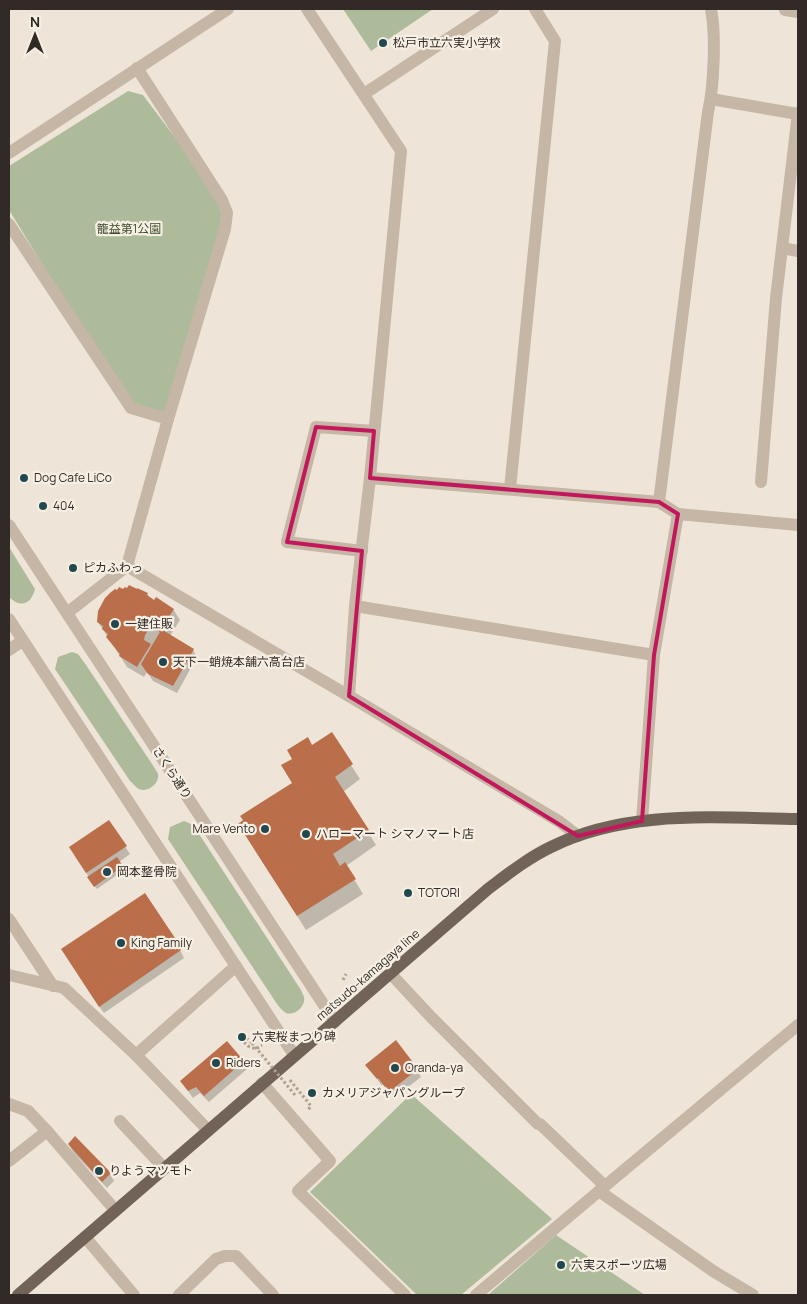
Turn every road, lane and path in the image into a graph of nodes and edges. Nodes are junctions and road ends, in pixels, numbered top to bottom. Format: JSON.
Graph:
{"nodes":[{"id":1,"x":228,"y":9,"type":"edge"},
{"id":2,"x":307,"y":9,"type":"edge"},
{"id":3,"x":493,"y":9,"type":"edge"},
{"id":4,"x":535,"y":9,"type":"edge"},
{"id":5,"x":711,"y":9,"type":"edge"},
{"id":6,"x":786,"y":9,"type":"edge"},
{"id":7,"x":798,"y":12,"type":"edge"},
{"id":8,"x":136,"y":68,"type":"junction"},
{"id":9,"x":364,"y":94,"type":"junction"},
{"id":10,"x":711,"y":98,"type":"junction"},
{"id":11,"x":798,"y":114,"type":"edge"},
{"id":12,"x":9,"y":153,"type":"edge"},
{"id":13,"x":9,"y":224,"type":"edge"},
{"id":14,"x":782,"y":248,"type":"junction"},
{"id":15,"x":798,"y":251,"type":"edge"},
{"id":16,"x":168,"y":419,"type":"junction"},
{"id":17,"x":374,"y":431,"type":"junction"},
{"id":18,"x":370,"y":478,"type":"junction"},
{"id":19,"x":761,"y":482,"type":"dead end"},
{"id":20,"x":510,"y":489,"type":"junction"},
{"id":21,"x":659,"y":502,"type":"junction"},
{"id":22,"x":678,"y":514,"type":"junction"},
{"id":23,"x":9,"y":525,"type":"edge"},
{"id":24,"x":798,"y":525,"type":"edge"},
{"id":25,"x":362,"y":551,"type":"junction"},
{"id":26,"x":127,"y":566,"type":"junction"},
{"id":27,"x":355,"y":606,"type":"junction"},
{"id":28,"x":67,"y":613,"type":"junction"},
{"id":29,"x":9,"y":619,"type":"edge"},
{"id":30,"x":22,"y":641,"type":"junction"},
{"id":31,"x":9,"y":650,"type":"edge"},
{"id":32,"x":654,"y":655,"type":"junction"},
{"id":33,"x":350,"y":696,"type":"junction"},
{"id":34,"x":798,"y":818,"type":"edge"},
{"id":35,"x":642,"y":821,"type":"junction"},
{"id":36,"x":578,"y":836,"type":"junction"},
{"id":37,"x":9,"y":919,"type":"edge"},
{"id":38,"x":236,"y":966,"type":"junction"},
{"id":39,"x":346,"y":974,"type":"dead end"},
{"id":40,"x":390,"y":974,"type":"junction"},
{"id":41,"x":9,"y":975,"type":"edge"},
{"id":42,"x":343,"y":980,"type":"dead end"},
{"id":43,"x":54,"y":986,"type":"junction"},
{"id":44,"x":335,"y":1022,"type":"junction"},
{"id":45,"x":798,"y":1025,"type":"edge"},
{"id":46,"x":262,"y":1045,"type":"dead end"},
{"id":47,"x":136,"y":1055,"type":"junction"},
{"id":48,"x":294,"y":1055,"type":"junction"},
{"id":49,"x":288,"y":1078,"type":"dead end"},
{"id":50,"x":262,"y":1083,"type":"junction"},
{"id":51,"x":295,"y":1095,"type":"dead end"},
{"id":52,"x":9,"y":1104,"type":"edge"},
{"id":53,"x":311,"y":1106,"type":"dead end"},
{"id":54,"x":120,"y":1121,"type":"dead end"},
{"id":55,"x":208,"y":1130,"type":"junction"},
{"id":56,"x":47,"y":1131,"type":"junction"},
{"id":57,"x":9,"y":1161,"type":"edge"},
{"id":58,"x":164,"y":1168,"type":"junction"},
{"id":59,"x":602,"y":1188,"type":"junction"},
{"id":60,"x":115,"y":1210,"type":"junction"},
{"id":61,"x":85,"y":1237,"type":"junction"},
{"id":62,"x":18,"y":1295,"type":"edge"},
{"id":63,"x":134,"y":1295,"type":"edge"},
{"id":64,"x":178,"y":1295,"type":"edge"},
{"id":65,"x":273,"y":1295,"type":"edge"},
{"id":66,"x":405,"y":1295,"type":"edge"},
{"id":67,"x":476,"y":1295,"type":"edge"},
{"id":68,"x":753,"y":1295,"type":"edge"}],
"edges":[{"from":1,"to":8,"type":"street"},
{"from":2,"to":9,"type":"street"},
{"from":3,"to":9,"type":"street"},
{"from":4,"to":20,"type":"street"},
{"from":5,"to":10,"type":"street"},
{"from":6,"to":7,"type":"street"},
{"from":8,"to":12,"type":"street"},
{"from":8,"to":16,"type":"street"},
{"from":9,"to":17,"type":"street"},
{"from":10,"to":11,"type":"street"},
{"from":10,"to":21,"type":"street"},
{"from":11,"to":14,"type":"street"},
{"from":13,"to":16,"type":"street"},
{"from":14,"to":15,"type":"street"},
{"from":14,"to":19,"type":"street"},
{"from":16,"to":26,"type":"street"},
{"from":17,"to":18,"type":"street"},
{"from":17,"to":25,"type":"street"},
{"from":18,"to":20,"type":"street"},
{"from":18,"to":25,"type":"street"},
{"from":20,"to":21,"type":"street"},
{"from":21,"to":22,"type":"street"},
{"from":22,"to":24,"type":"street"},
{"from":22,"to":32,"type":"street"},
{"from":23,"to":28,"type":"street","name":"さくら通り"},
{"from":25,"to":27,"type":"street"},
{"from":26,"to":28,"type":"street"},
{"from":26,"to":33,"type":"street"},
{"from":27,"to":32,"type":"street"},
{"from":27,"to":33,"type":"street"},
{"from":28,"to":44,"type":"street","name":"さくら通り"},
{"from":29,"to":30,"type":"street"},
{"from":30,"to":31,"type":"street"},
{"from":30,"to":38,"type":"street"},
{"from":32,"to":35,"type":"street"},
{"from":33,"to":36,"type":"street"},
{"from":34,"to":35,"type":"main road","name":"matsudo-kamagaya line"},
{"from":35,"to":36,"type":"main road","name":"matsudo-kamagaya line"},
{"from":36,"to":40,"type":"main road","name":"matsudo-kamagaya line"},
{"from":37,"to":43,"type":"street"},
{"from":38,"to":47,"type":"street"},
{"from":38,"to":48,"type":"street"},
{"from":39,"to":42,"type":"path"},
{"from":40,"to":44,"type":"main road","name":"matsudo-kamagaya line"},
{"from":40,"to":59,"type":"street"},
{"from":41,"to":43,"type":"street"},
{"from":43,"to":47,"type":"street"},
{"from":44,"to":48,"type":"main road","name":"matsudo-kamagaya line"},
{"from":45,"to":59,"type":"street"},
{"from":46,"to":51,"type":"path","bridge":true},
{"from":47,"to":55,"type":"street"},
{"from":48,"to":50,"type":"main road","name":"matsudo-kamagaya line"},
{"from":49,"to":53,"type":"path"},
{"from":50,"to":55,"type":"main road","name":"matsudo-kamagaya line"},
{"from":50,"to":66,"type":"street"},
{"from":52,"to":56,"type":"street"},
{"from":54,"to":58,"type":"street"},
{"from":55,"to":58,"type":"main road","name":"matsudo-kamagaya line"},
{"from":56,"to":57,"type":"street"},
{"from":56,"to":60,"type":"street"},
{"from":58,"to":60,"type":"main road","name":"matsudo-kamagaya line"},
{"from":59,"to":67,"type":"street"},
{"from":59,"to":68,"type":"street"},
{"from":60,"to":61,"type":"main road","name":"matsudo-kamagaya line"},
{"from":61,"to":62,"type":"main road","name":"matsudo-kamagaya line"},
{"from":61,"to":63,"type":"street"},
{"from":64,"to":65,"type":"street"}]}
